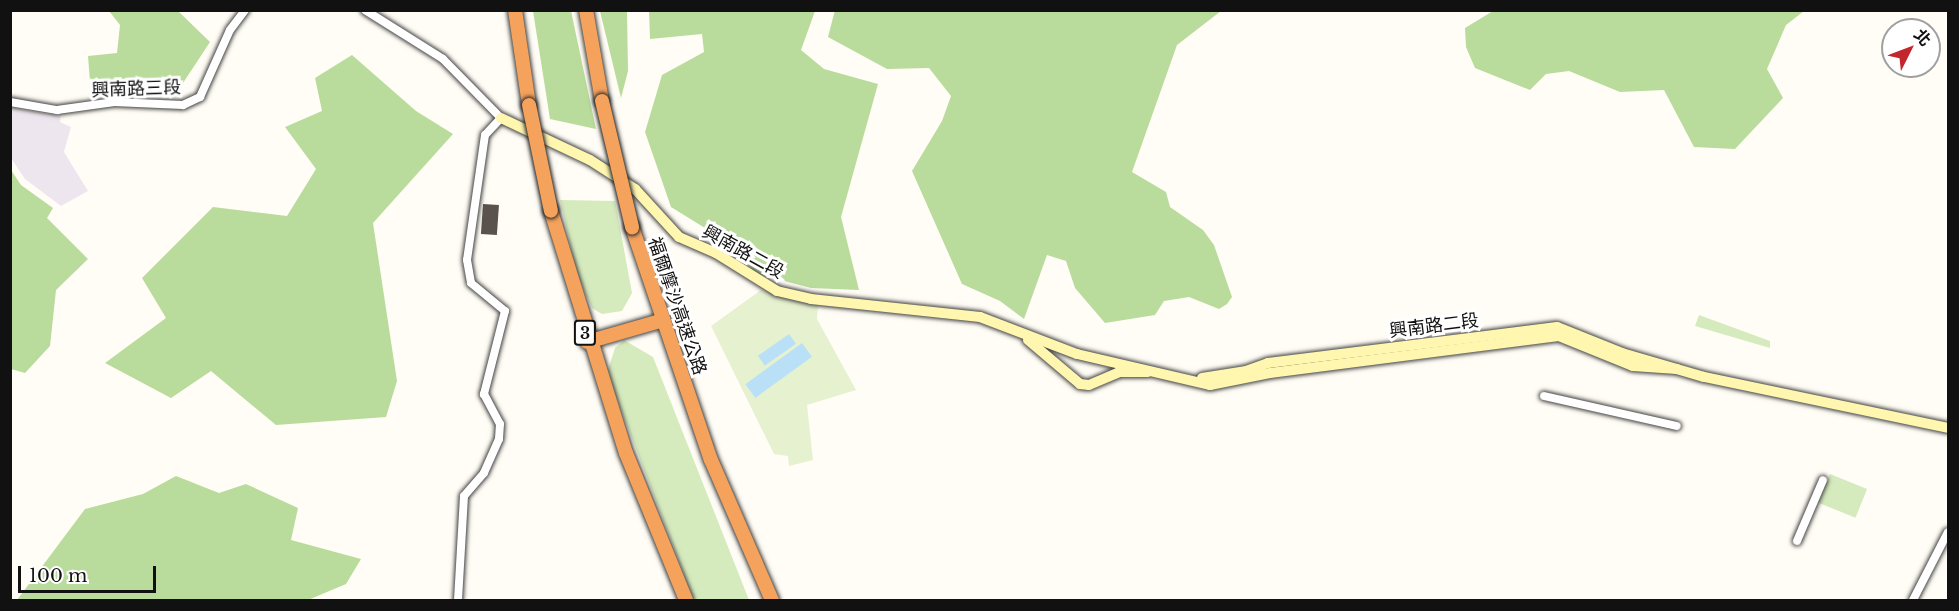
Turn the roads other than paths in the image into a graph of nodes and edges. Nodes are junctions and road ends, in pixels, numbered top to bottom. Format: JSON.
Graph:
{"nodes":[{"id":1,"x":245,"y":10,"type":"edge"},
{"id":2,"x":364,"y":10,"type":"edge"},
{"id":3,"x":515,"y":10,"type":"edge"},
{"id":4,"x":586,"y":10,"type":"edge"},
{"id":5,"x":374,"y":13,"type":"edge"},
{"id":6,"x":10,"y":102,"type":"edge"},
{"id":7,"x":501,"y":118,"type":"junction"},
{"id":8,"x":663,"y":321,"type":"junction"},
{"id":9,"x":1005,"y":325,"type":"junction"},
{"id":10,"x":588,"y":342,"type":"junction"},
{"id":11,"x":1172,"y":374,"type":"junction"},
{"id":12,"x":1544,"y":396,"type":"dead end"},
{"id":13,"x":1677,"y":426,"type":"dead end"},
{"id":14,"x":1948,"y":428,"type":"edge"},
{"id":15,"x":1823,"y":480,"type":"dead end"},
{"id":16,"x":1948,"y":532,"type":"edge"},
{"id":17,"x":1797,"y":541,"type":"dead end"},
{"id":18,"x":458,"y":600,"type":"edge"},
{"id":19,"x":686,"y":600,"type":"edge"},
{"id":20,"x":772,"y":600,"type":"edge"},
{"id":21,"x":1913,"y":600,"type":"edge"}],
"edges":[{"from":1,"to":6,"type":"street","name":"興南路三段"},
{"from":2,"to":5,"type":"street"},
{"from":3,"to":10,"type":"highway","number":"3","bridge":true},
{"from":4,"to":8,"type":"highway","name":"福爾摩沙高速公路","bridge":true},
{"from":5,"to":7,"type":"street"},
{"from":7,"to":9,"type":"street","name":"興南路二段"},
{"from":7,"to":18,"type":"street"},
{"from":8,"to":10,"type":"highway"},
{"from":8,"to":20,"type":"highway","name":"福爾摩沙高速公路"},
{"from":9,"to":11,"type":"street","name":"興南路二段"},
{"from":9,"to":11,"type":"street","name":"興南路二段"},
{"from":10,"to":19,"type":"highway","number":"3"},
{"from":11,"to":14,"type":"street","name":"興南路二段"},
{"from":12,"to":13,"type":"street"},
{"from":15,"to":17,"type":"street"},
{"from":16,"to":21,"type":"street"}]}
